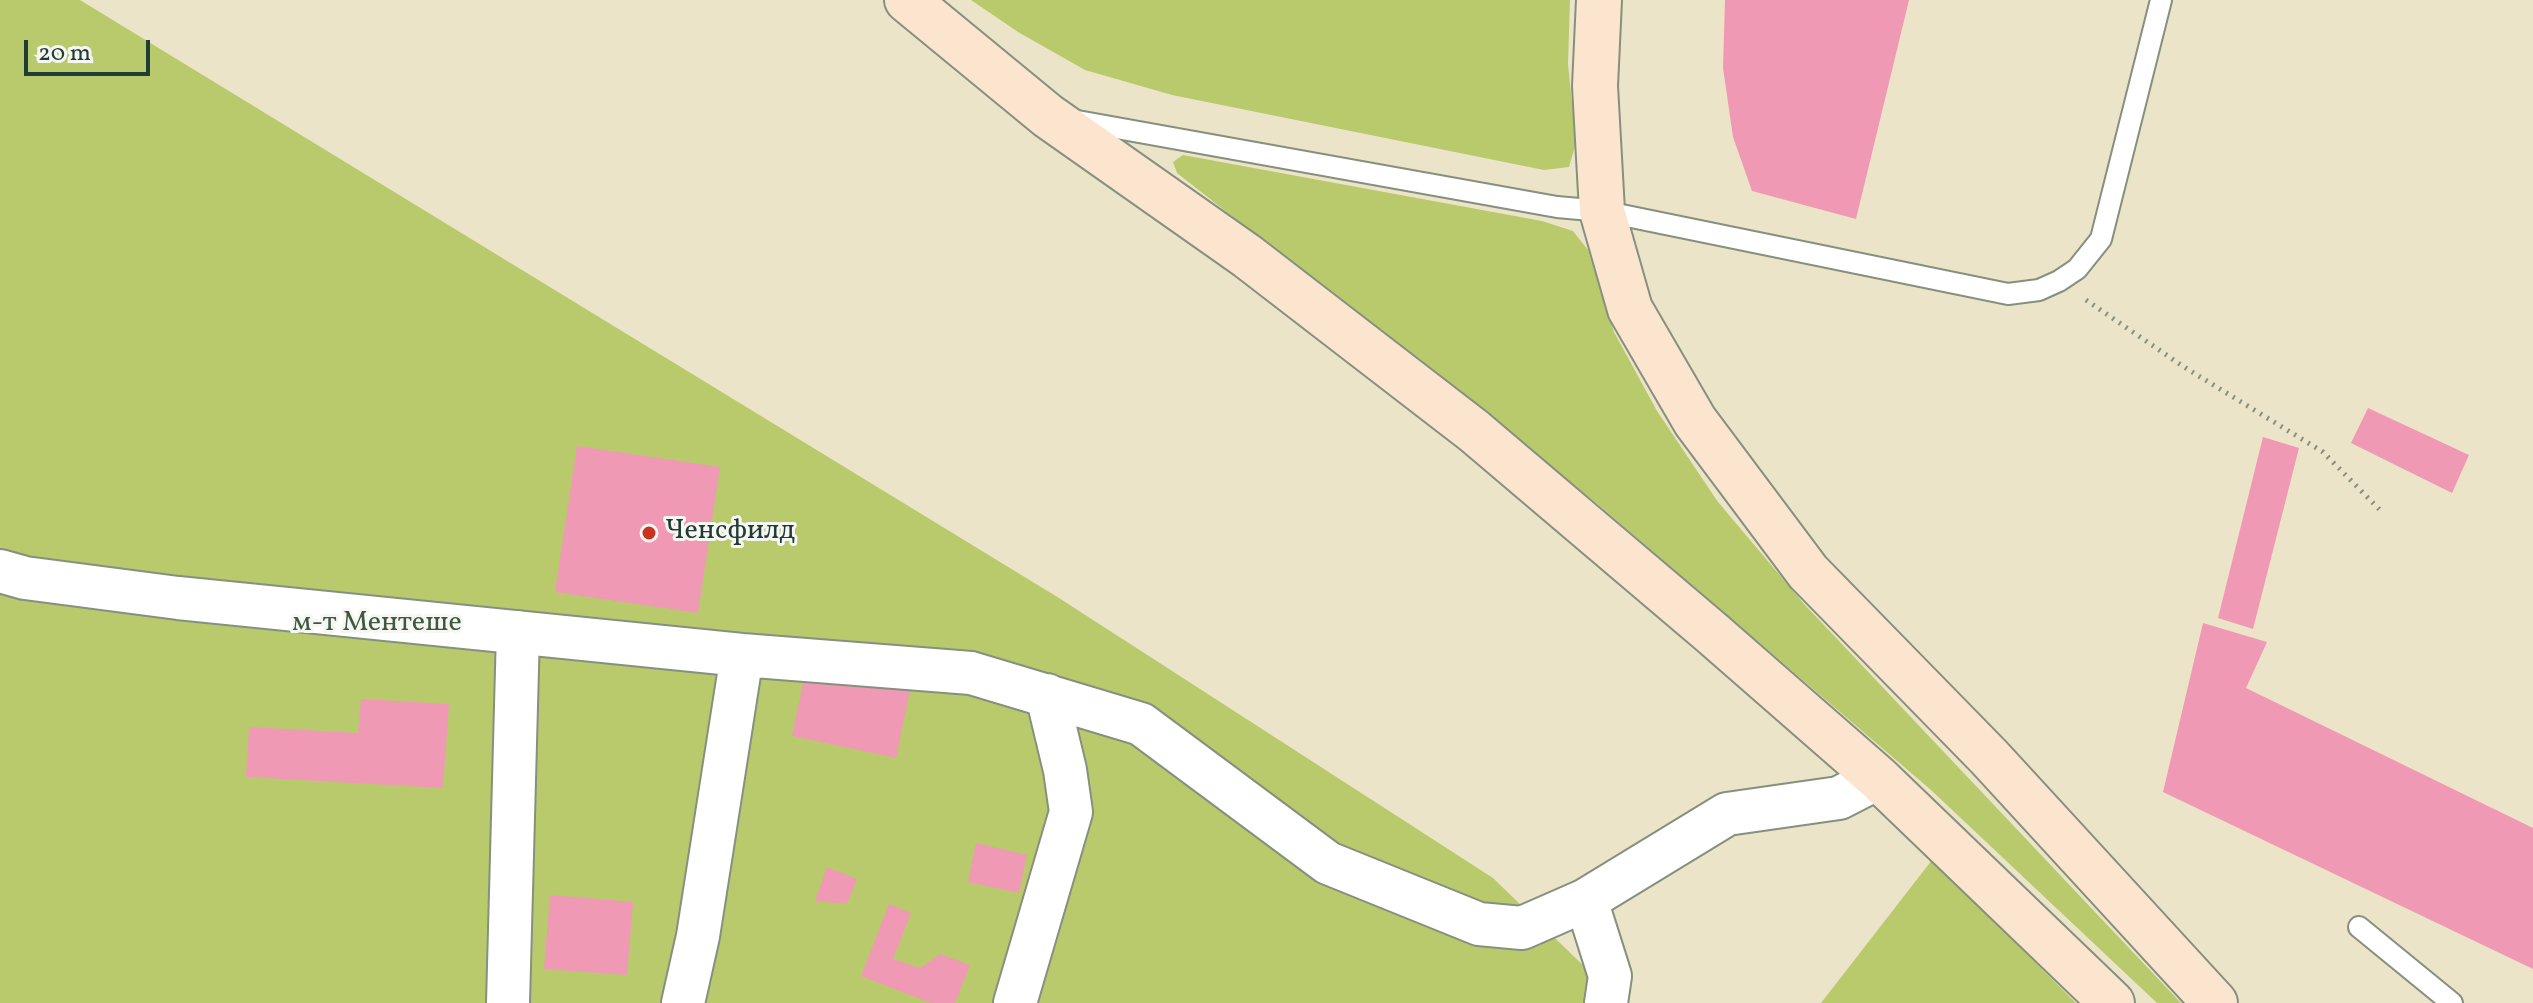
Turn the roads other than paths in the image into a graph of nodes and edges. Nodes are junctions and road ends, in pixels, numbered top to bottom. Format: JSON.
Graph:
{"nodes":[{"id":1,"x":907,"y":0,"type":"edge"},
{"id":2,"x":1599,"y":0,"type":"edge"},
{"id":3,"x":2161,"y":0,"type":"edge"},
{"id":4,"x":1048,"y":116,"type":"junction"},
{"id":5,"x":1602,"y":211,"type":"junction"},
{"id":6,"x":0,"y":571,"type":"edge"},
{"id":7,"x":518,"y":632,"type":"junction"},
{"id":8,"x":742,"y":655,"type":"junction"},
{"id":9,"x":1047,"y":695,"type":"junction"},
{"id":10,"x":1878,"y":778,"type":"junction"},
{"id":11,"x":1586,"y":900,"type":"junction"},
{"id":12,"x":2359,"y":927,"type":"dead end"},
{"id":13,"x":508,"y":1003,"type":"edge"},
{"id":14,"x":683,"y":1003,"type":"edge"},
{"id":15,"x":1015,"y":1003,"type":"edge"},
{"id":16,"x":1606,"y":1003,"type":"edge"},
{"id":17,"x":2112,"y":1003,"type":"edge"},
{"id":18,"x":2215,"y":1003,"type":"edge"},
{"id":19,"x":2452,"y":1003,"type":"edge"}],
"edges":[{"from":1,"to":4,"type":"main road"},
{"from":2,"to":5,"type":"main road"},
{"from":3,"to":5,"type":"lane"},
{"from":4,"to":5,"type":"lane"},
{"from":4,"to":10,"type":"main road"},
{"from":5,"to":18,"type":"main road"},
{"from":6,"to":7,"type":"street"},
{"from":7,"to":8,"type":"street"},
{"from":7,"to":13,"type":"street"},
{"from":8,"to":9,"type":"street"},
{"from":8,"to":14,"type":"street"},
{"from":9,"to":11,"type":"street"},
{"from":9,"to":15,"type":"street"},
{"from":10,"to":11,"type":"street"},
{"from":10,"to":17,"type":"main road"},
{"from":11,"to":16,"type":"street"},
{"from":12,"to":19,"type":"lane"}]}
